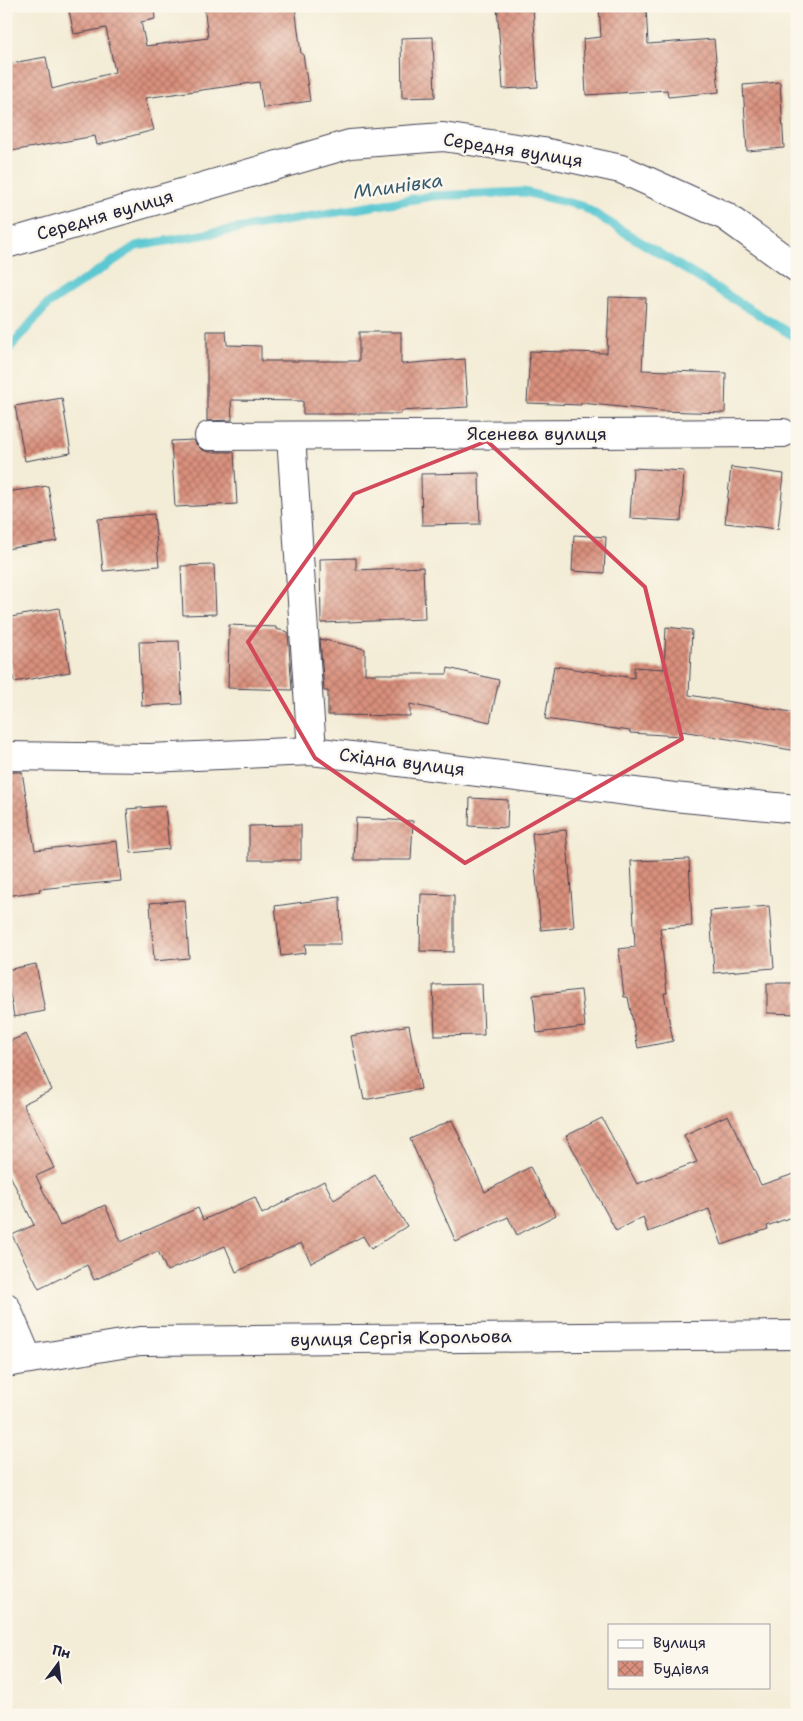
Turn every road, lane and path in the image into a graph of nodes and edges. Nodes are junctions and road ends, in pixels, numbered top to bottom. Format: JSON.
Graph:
{"nodes":[{"id":1,"x":6,"y":244,"type":"edge"},
{"id":2,"x":797,"y":268,"type":"edge"},
{"id":3,"x":783,"y":433,"type":"dead end"},
{"id":4,"x":209,"y":436,"type":"dead end"},
{"id":5,"x":291,"y":436,"type":"junction"},
{"id":6,"x":312,"y":751,"type":"junction"},
{"id":7,"x":6,"y":756,"type":"edge"},
{"id":8,"x":797,"y":809,"type":"edge"},
{"id":9,"x":6,"y":1307,"type":"edge"},
{"id":10,"x":797,"y":1335,"type":"edge"},
{"id":11,"x":17,"y":1361,"type":"edge"}],
"edges":[{"from":1,"to":2,"type":"street","name":"Середня вулиця"},
{"from":3,"to":5,"type":"street","name":"Ясенева вулиця"},
{"from":4,"to":5,"type":"street","name":"Ясенева вулиця"},
{"from":5,"to":6,"type":"street"},
{"from":6,"to":7,"type":"street","name":"Східна вулиця"},
{"from":6,"to":8,"type":"street","name":"Східна вулиця"},
{"from":9,"to":11,"type":"street"},
{"from":10,"to":11,"type":"street","name":"вулиця Сергія Корольова"}]}
